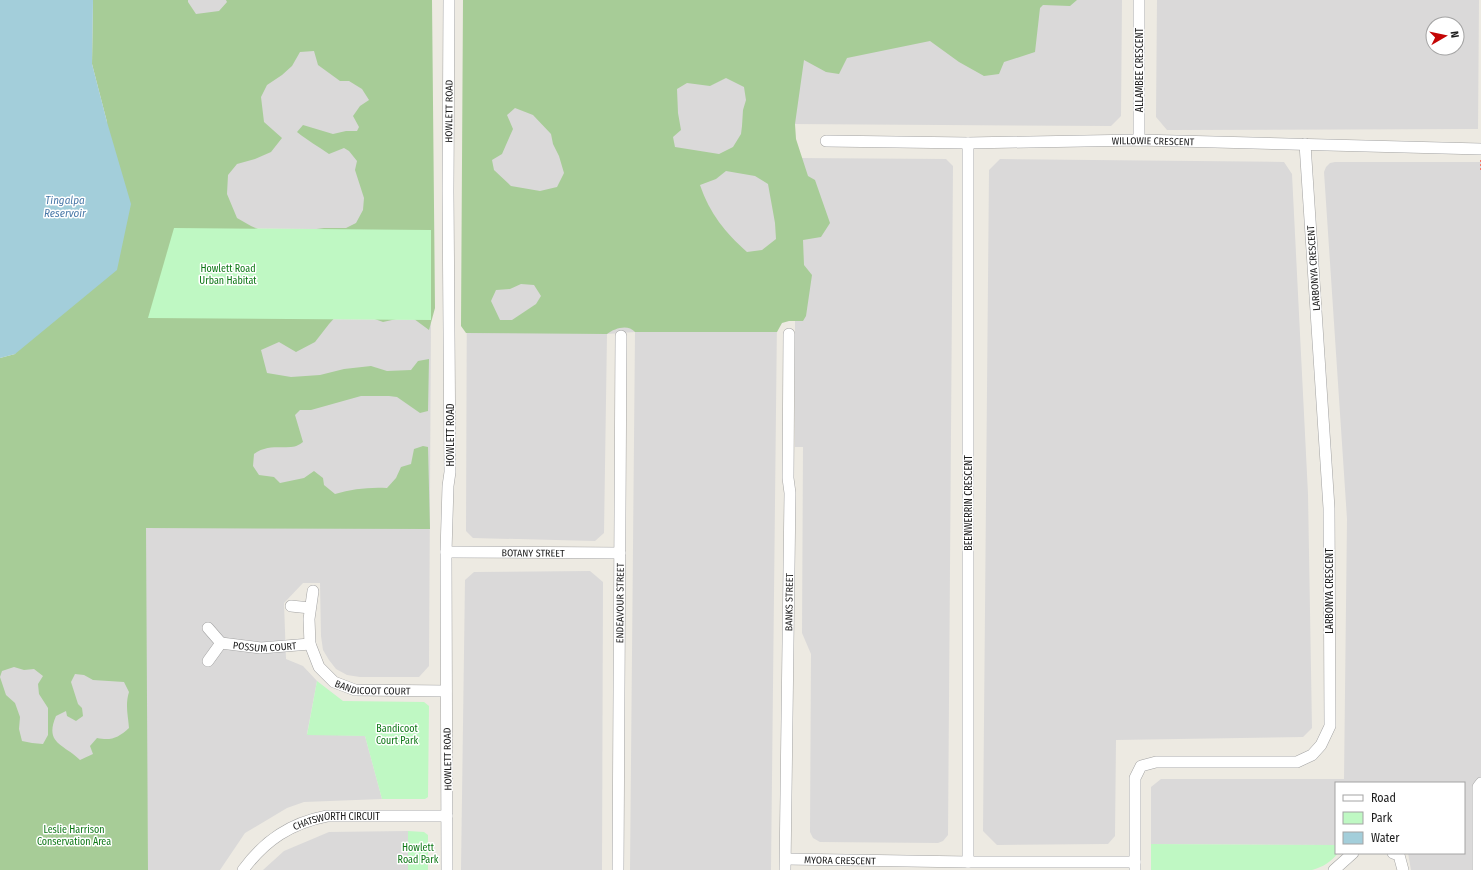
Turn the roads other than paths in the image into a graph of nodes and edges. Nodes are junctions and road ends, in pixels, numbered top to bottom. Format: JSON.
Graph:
{"nodes":[{"id":1,"x":449,"y":0,"type":"edge"},
{"id":2,"x":1140,"y":0,"type":"edge"},
{"id":3,"x":1139,"y":140,"type":"junction"},
{"id":4,"x":826,"y":141,"type":"dead end"},
{"id":5,"x":968,"y":143,"type":"junction"},
{"id":6,"x":1305,"y":144,"type":"junction"},
{"id":7,"x":1481,"y":149,"type":"edge"},
{"id":8,"x":789,"y":334,"type":"dead end"},
{"id":9,"x":621,"y":336,"type":"dead end"},
{"id":10,"x":446,"y":552,"type":"junction"},
{"id":11,"x":620,"y":553,"type":"junction"},
{"id":12,"x":313,"y":591,"type":"dead end"},
{"id":13,"x":292,"y":606,"type":"dead end"},
{"id":14,"x":310,"y":608,"type":"junction"},
{"id":15,"x":208,"y":628,"type":"dead end"},
{"id":16,"x":221,"y":643,"type":"junction"},
{"id":17,"x":310,"y":644,"type":"junction"},
{"id":18,"x":208,"y":661,"type":"dead end"},
{"id":19,"x":446,"y":691,"type":"junction"},
{"id":20,"x":1481,"y":783,"type":"edge"},
{"id":21,"x":447,"y":816,"type":"junction"},
{"id":22,"x":1352,"y":854,"type":"edge"},
{"id":23,"x":1396,"y":854,"type":"edge"},
{"id":24,"x":968,"y":862,"type":"junction"},
{"id":25,"x":786,"y":865,"type":"edge"},
{"id":26,"x":1135,"y":866,"type":"edge"},
{"id":27,"x":243,"y":870,"type":"edge"},
{"id":28,"x":447,"y":870,"type":"edge"},
{"id":29,"x":618,"y":870,"type":"edge"},
{"id":30,"x":1334,"y":870,"type":"edge"},
{"id":31,"x":1404,"y":870,"type":"edge"},
{"id":32,"x":1478,"y":870,"type":"edge"}],
"edges":[{"from":1,"to":10,"type":"street","name":"HOWLETT ROAD"},
{"from":2,"to":3,"type":"street","name":"ALLAMBEE CRESCENT"},
{"from":3,"to":5,"type":"street","name":"WILLOWIE CRESCENT"},
{"from":3,"to":6,"type":"street","name":"WILLOWIE CRESCENT"},
{"from":4,"to":5,"type":"street","name":"WILLOWIE CRESCENT"},
{"from":5,"to":24,"type":"street","name":"BEENWERRIN CRESCENT"},
{"from":6,"to":7,"type":"street","name":"WILLOWIE CRESCENT"},
{"from":6,"to":26,"type":"street","name":"LARBONYA CRESCENT"},
{"from":8,"to":25,"type":"street","name":"BANKS STREET"},
{"from":9,"to":11,"type":"street","name":"ENDEAVOUR STREET"},
{"from":10,"to":11,"type":"street","name":"BOTANY STREET"},
{"from":10,"to":19,"type":"street","name":"HOWLETT ROAD"},
{"from":11,"to":29,"type":"street","name":"ENDEAVOUR STREET"},
{"from":12,"to":14,"type":"street","name":"BANDICOOT COURT"},
{"from":13,"to":14,"type":"street"},
{"from":14,"to":17,"type":"street","name":"BANDICOOT COURT"},
{"from":15,"to":16,"type":"street","name":"POSSUM COURT"},
{"from":16,"to":17,"type":"street","name":"POSSUM COURT"},
{"from":16,"to":18,"type":"street","name":"POSSUM COURT"},
{"from":17,"to":19,"type":"street","name":"BANDICOOT COURT"},
{"from":19,"to":21,"type":"street","name":"HOWLETT ROAD"},
{"from":20,"to":32,"type":"street"},
{"from":21,"to":27,"type":"street","name":"CHATSWORTH CIRCUIT"},
{"from":21,"to":28,"type":"street","name":"HOWLETT ROAD"},
{"from":22,"to":30,"type":"street"},
{"from":23,"to":31,"type":"street"},
{"from":24,"to":25,"type":"street","name":"MYORA CRESCENT"},
{"from":24,"to":26,"type":"street","name":"MYORA CRESCENT"}]}
